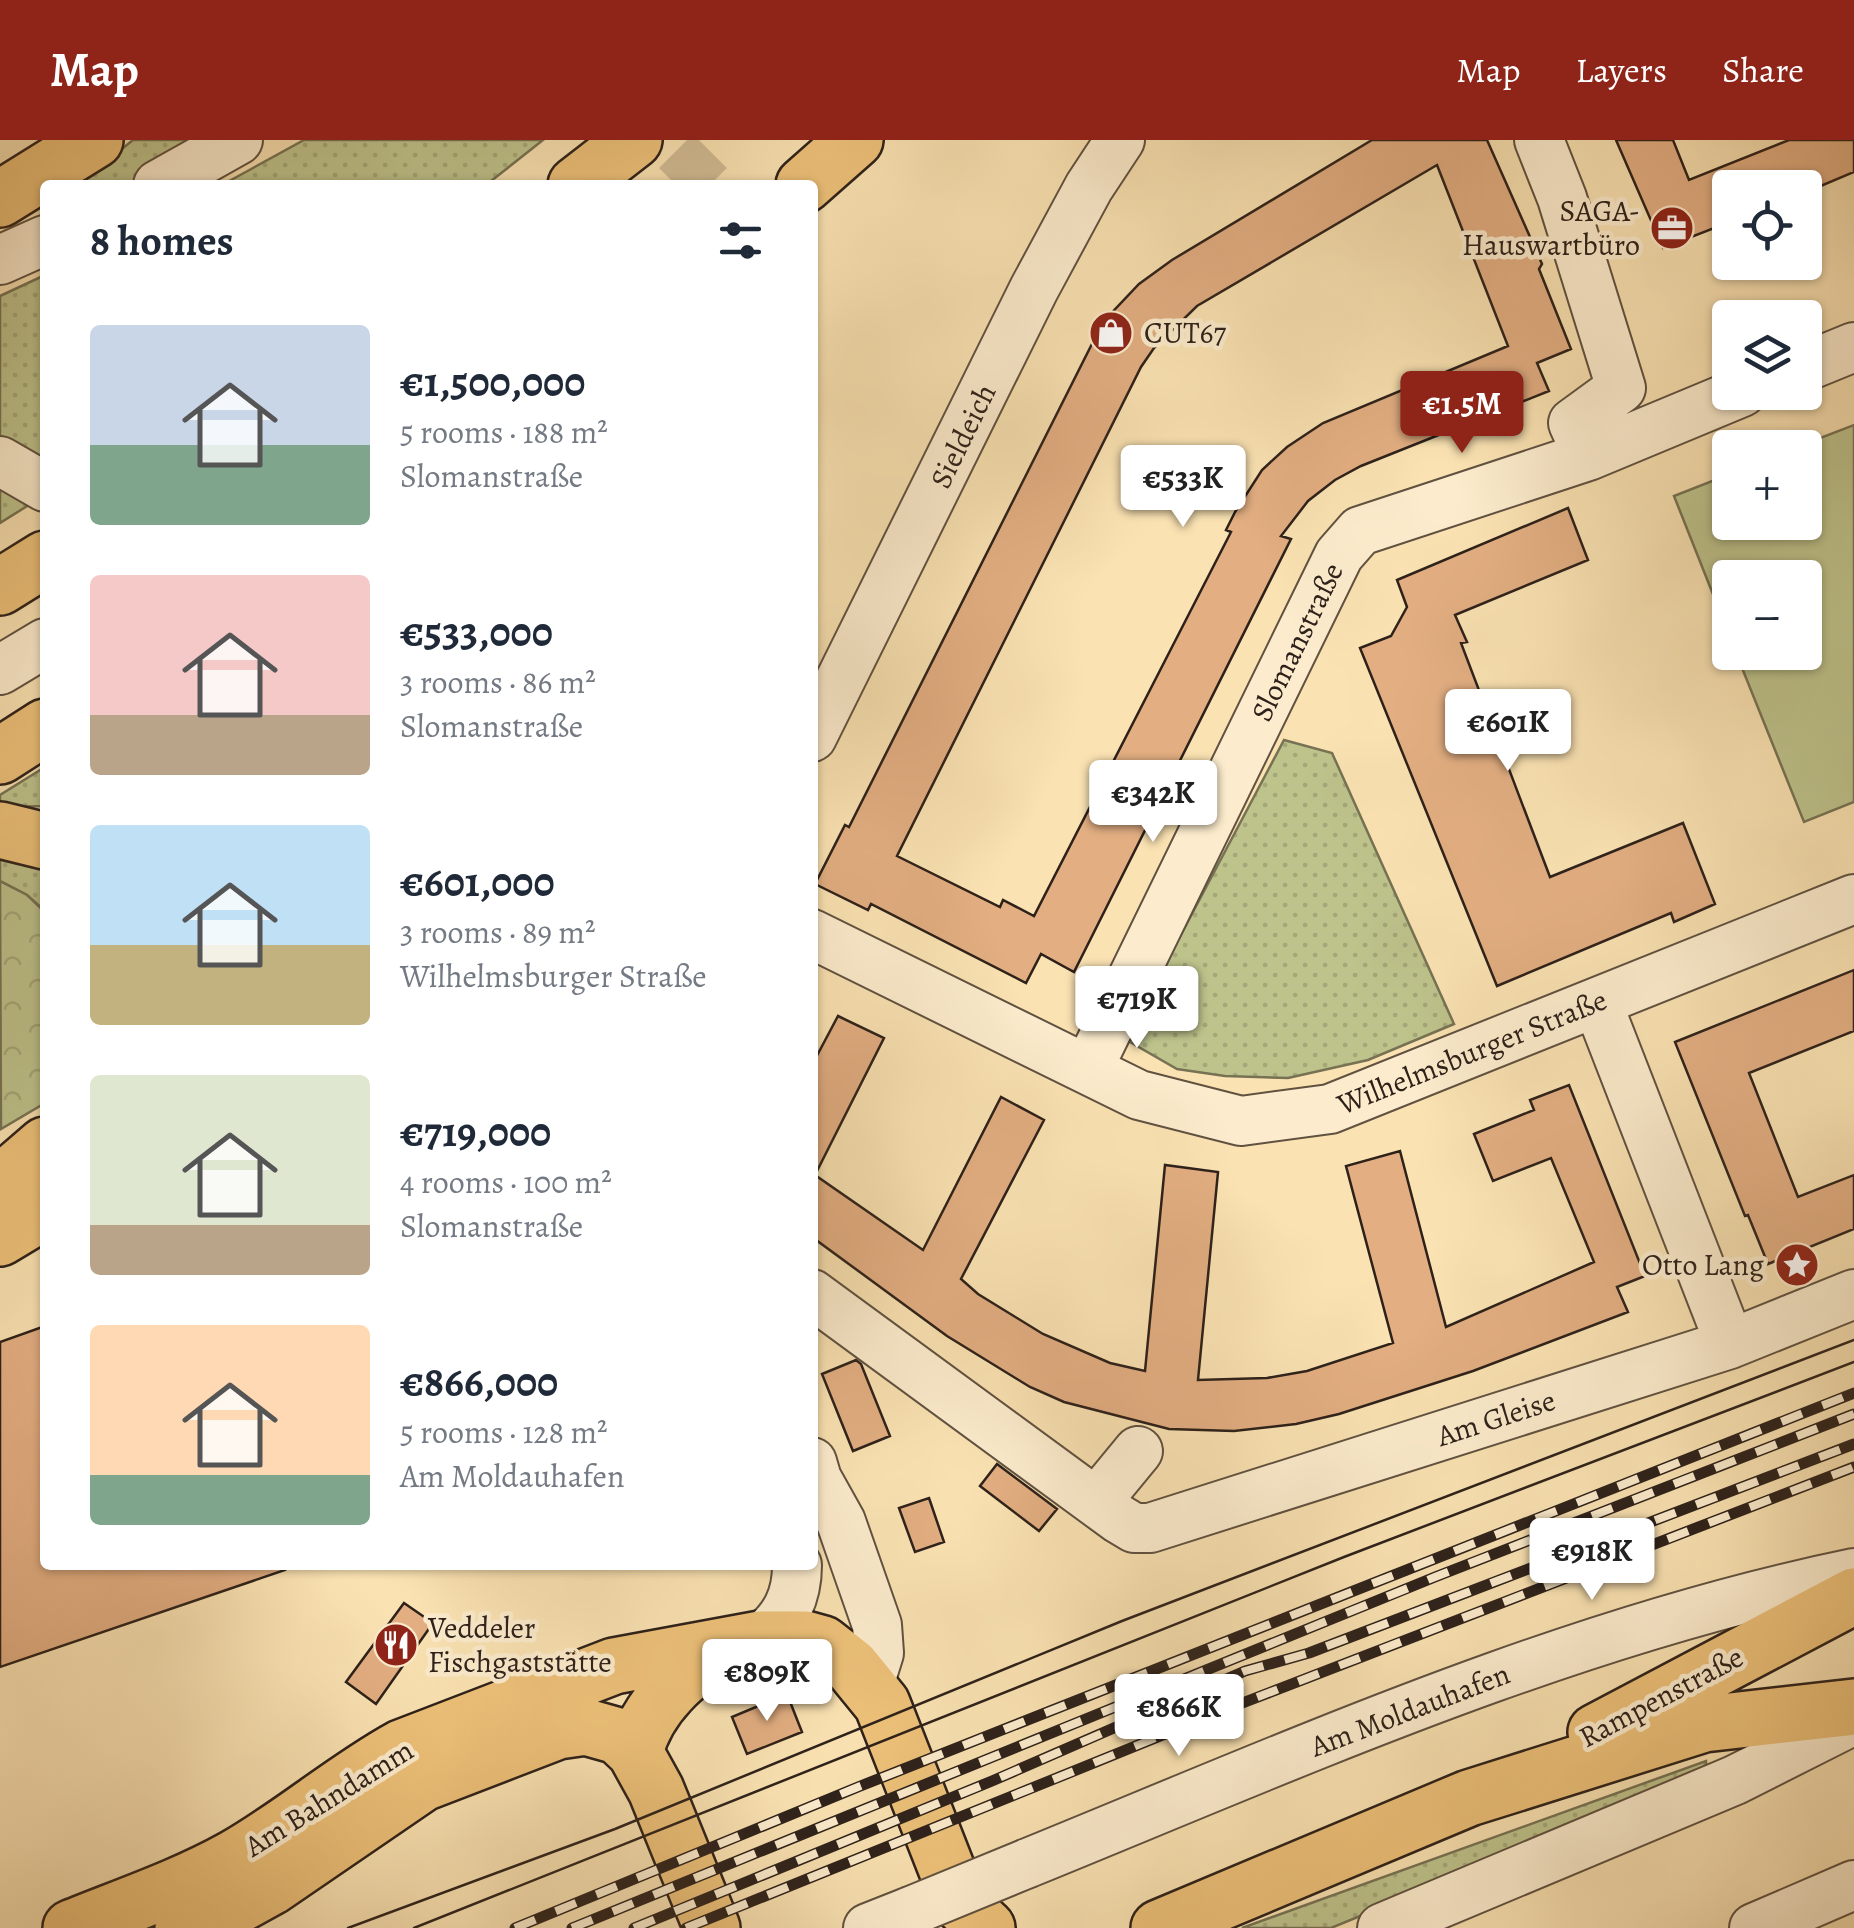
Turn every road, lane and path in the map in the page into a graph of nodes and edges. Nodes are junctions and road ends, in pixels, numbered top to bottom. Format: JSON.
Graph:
{"nodes":[{"id":1,"x":238,"y":140,"type":"edge"},
{"id":2,"x":634,"y":140,"type":"edge"},
{"id":3,"x":855,"y":140,"type":"edge"},
{"id":4,"x":1120,"y":140,"type":"edge"},
{"id":5,"x":1539,"y":140,"type":"edge"},
{"id":6,"x":62,"y":149,"type":"edge"},
{"id":7,"x":167,"y":180,"type":"edge"},
{"id":8,"x":582,"y":180,"type":"edge"},
{"id":9,"x":810,"y":180,"type":"edge"},
{"id":10,"x":0,"y":199,"type":"edge"},
{"id":11,"x":40,"y":242,"type":"edge"},
{"id":12,"x":0,"y":260,"type":"edge"},
{"id":13,"x":1854,"y":347,"type":"edge"},
{"id":14,"x":1822,"y":360,"type":"edge"},
{"id":15,"x":1712,"y":404,"type":"edge"},
{"id":16,"x":1588,"y":456,"type":"junction"},
{"id":17,"x":0,"y":461,"type":"edge"},
{"id":18,"x":40,"y":484,"type":"edge"},
{"id":19,"x":40,"y":562,"type":"edge"},
{"id":20,"x":0,"y":587,"type":"edge"},
{"id":21,"x":40,"y":645,"type":"edge"},
{"id":22,"x":0,"y":670,"type":"edge"},
{"id":23,"x":818,"y":725,"type":"edge"},
{"id":24,"x":0,"y":830,"type":"edge"},
{"id":25,"x":40,"y":840,"type":"edge"},
{"id":26,"x":1854,"y":899,"type":"edge"},
{"id":27,"x":818,"y":940,"type":"edge"},
{"id":28,"x":1597,"y":1002,"type":"junction"},
{"id":29,"x":1088,"y":1069,"type":"junction"},
{"id":30,"x":40,"y":1149,"type":"edge"},
{"id":31,"x":0,"y":1184,"type":"edge"},
{"id":32,"x":40,"y":1214,"type":"edge"},
{"id":33,"x":0,"y":1238,"type":"edge"},
{"id":34,"x":1854,"y":1294,"type":"edge"},
{"id":35,"x":818,"y":1298,"type":"edge"},
{"id":36,"x":1730,"y":1344,"type":"junction"},
{"id":37,"x":1138,"y":1451,"type":"dead end"},
{"id":38,"x":818,"y":1481,"type":"edge"},
{"id":39,"x":1115,"y":1515,"type":"junction"},
{"id":40,"x":797,"y":1570,"type":"edge"},
{"id":41,"x":1854,"y":1574,"type":"edge"},
{"id":42,"x":1854,"y":1596,"type":"edge"},
{"id":43,"x":745,"y":1640,"type":"junction"},
{"id":44,"x":870,"y":1685,"type":"junction"},
{"id":45,"x":1854,"y":1707,"type":"edge"},
{"id":46,"x":1854,"y":1720,"type":"edge"},
{"id":47,"x":635,"y":1752,"type":"junction"},
{"id":48,"x":1468,"y":1798,"type":"junction"},
{"id":49,"x":1854,"y":1886,"type":"edge"},
{"id":50,"x":938,"y":1920,"type":"edge"},
{"id":51,"x":70,"y":1928,"type":"edge"},
{"id":52,"x":183,"y":1928,"type":"edge"},
{"id":53,"x":712,"y":1928,"type":"edge"},
{"id":54,"x":1159,"y":1928,"type":"edge"},
{"id":55,"x":1382,"y":1928,"type":"edge"},
{"id":56,"x":1754,"y":1928,"type":"edge"}],
"edges":[{"from":1,"to":7,"type":"street"},
{"from":2,"to":8,"type":"main road"},
{"from":3,"to":9,"type":"main road"},
{"from":4,"to":23,"type":"street","name":"Sieldeich"},
{"from":5,"to":16,"type":"street"},
{"from":6,"to":10,"type":"main road"},
{"from":11,"to":12,"type":"street"},
{"from":13,"to":14,"type":"street"},
{"from":15,"to":16,"type":"street","name":"Slomanstraße"},
{"from":16,"to":29,"type":"street","name":"Slomanstraße"},
{"from":17,"to":18,"type":"street"},
{"from":19,"to":20,"type":"main road"},
{"from":21,"to":22,"type":"street"},
{"from":24,"to":25,"type":"main road"},
{"from":26,"to":28,"type":"street","name":"Wilhelmsburger Straße"},
{"from":27,"to":29,"type":"street","name":"Wilhelmsburger Straße"},
{"from":28,"to":29,"type":"street","name":"Wilhelmsburger Straße"},
{"from":28,"to":36,"type":"street"},
{"from":30,"to":31,"type":"main road"},
{"from":32,"to":33,"type":"main road"},
{"from":34,"to":36,"type":"street","name":"Am Gleise"},
{"from":35,"to":39,"type":"street"},
{"from":36,"to":39,"type":"street","name":"Am Gleise"},
{"from":37,"to":39,"type":"street"},
{"from":38,"to":44,"type":"street"},
{"from":40,"to":43,"type":"street"},
{"from":41,"to":50,"type":"street","name":"Am Moldauhafen","bridge":true},
{"from":42,"to":48,"type":"main road","name":"Rampenstraße"},
{"from":43,"to":44,"type":"main road","name":"Am Bahndamm"},
{"from":43,"to":47,"type":"main road"},
{"from":43,"to":51,"type":"main road","name":"Am Bahndamm"},
{"from":44,"to":50,"type":"main road","name":"Am Bahndamm"},
{"from":45,"to":48,"type":"main road","name":"Rampenstraße"},
{"from":46,"to":55,"type":"street"},
{"from":47,"to":52,"type":"main road","name":"Am Bahndamm"},
{"from":47,"to":53,"type":"main road"},
{"from":48,"to":54,"type":"main road","name":"Rampenstraße"},
{"from":49,"to":56,"type":"street"}]}
